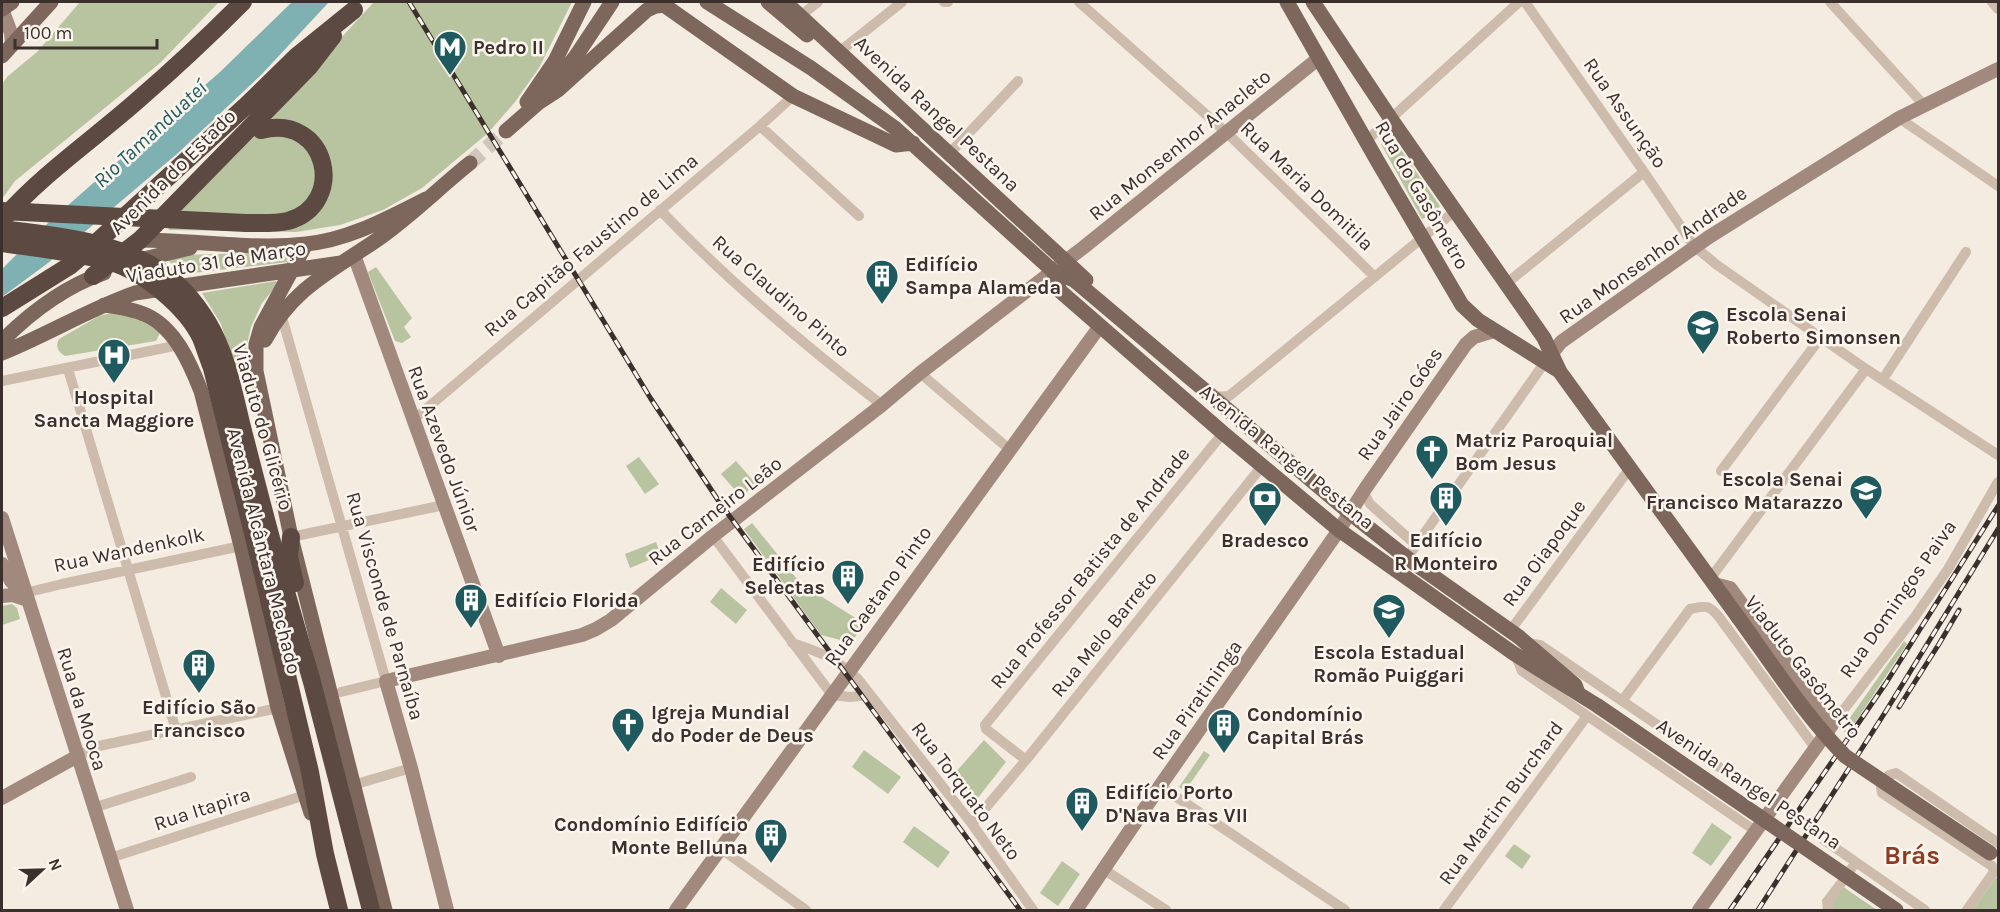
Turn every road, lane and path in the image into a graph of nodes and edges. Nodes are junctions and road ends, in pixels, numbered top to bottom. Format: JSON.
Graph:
{"nodes":[{"id":1,"x":12,"y":2,"type":"edge"},
{"id":2,"x":51,"y":2,"type":"edge"},
{"id":3,"x":243,"y":2,"type":"edge"},
{"id":4,"x":585,"y":2,"type":"edge"},
{"id":5,"x":612,"y":2,"type":"edge"},
{"id":6,"x":707,"y":2,"type":"edge"},
{"id":7,"x":768,"y":2,"type":"edge"},
{"id":8,"x":785,"y":2,"type":"edge"},
{"id":9,"x":818,"y":2,"type":"edge"},
{"id":10,"x":902,"y":2,"type":"edge"},
{"id":11,"x":1079,"y":2,"type":"edge"},
{"id":12,"x":1287,"y":2,"type":"edge"},
{"id":13,"x":1313,"y":2,"type":"edge"},
{"id":14,"x":1519,"y":2,"type":"edge"},
{"id":15,"x":1525,"y":2,"type":"edge"},
{"id":16,"x":1830,"y":2,"type":"edge"},
{"id":17,"x":1992,"y":2,"type":"edge"},
{"id":18,"x":358,"y":6,"type":"edge"},
{"id":19,"x":2,"y":9,"type":"edge"},
{"id":20,"x":1998,"y":9,"type":"edge"},
{"id":21,"x":800,"y":16,"type":"junction"},
{"id":22,"x":7,"y":50,"type":"edge"},
{"id":23,"x":839,"y":52,"type":"junction"},
{"id":24,"x":1319,"y":58,"type":"junction"},
{"id":25,"x":1998,"y":69,"type":"edge"},
{"id":26,"x":1018,"y":81,"type":"dead end"},
{"id":27,"x":793,"y":96,"type":"junction"},
{"id":28,"x":538,"y":103,"type":"junction"},
{"id":29,"x":1924,"y":105,"type":"junction"},
{"id":30,"x":1391,"y":118,"type":"junction"},
{"id":31,"x":1899,"y":118,"type":"junction"},
{"id":32,"x":760,"y":126,"type":"junction"},
{"id":33,"x":894,"y":128,"type":"junction"},
{"id":34,"x":1227,"y":133,"type":"junction"},
{"id":35,"x":239,"y":138,"type":"junction"},
{"id":36,"x":1366,"y":141,"type":"junction"},
{"id":37,"x":913,"y":143,"type":"junction"},
{"id":38,"x":949,"y":154,"type":"junction"},
{"id":39,"x":470,"y":163,"type":"tunnel mouth"},
{"id":40,"x":1644,"y":172,"type":"junction"},
{"id":41,"x":1998,"y":186,"type":"edge"},
{"id":42,"x":426,"y":199,"type":"junction"},
{"id":43,"x":660,"y":210,"type":"junction"},
{"id":44,"x":2,"y":211,"type":"edge"},
{"id":45,"x":1455,"y":211,"type":"junction"},
{"id":46,"x":859,"y":216,"type":"dead end"},
{"id":47,"x":2,"y":220,"type":"edge"},
{"id":48,"x":2,"y":229,"type":"edge"},
{"id":49,"x":1422,"y":238,"type":"junction"},
{"id":50,"x":140,"y":240,"type":"junction"},
{"id":51,"x":2,"y":243,"type":"edge"},
{"id":52,"x":214,"y":244,"type":"junction"},
{"id":53,"x":306,"y":244,"type":"junction"},
{"id":54,"x":1694,"y":246,"type":"junction"},
{"id":55,"x":1966,"y":252,"type":"dead end"},
{"id":56,"x":347,"y":259,"type":"junction"},
{"id":57,"x":1066,"y":261,"type":"junction"},
{"id":58,"x":71,"y":265,"type":"junction"},
{"id":59,"x":290,"y":271,"type":"junction"},
{"id":60,"x":1053,"y":271,"type":"junction"},
{"id":61,"x":93,"y":276,"type":"junction"},
{"id":62,"x":1375,"y":277,"type":"junction"},
{"id":63,"x":1074,"y":279,"type":"junction"},
{"id":64,"x":1507,"y":283,"type":"junction"},
{"id":65,"x":99,"y":307,"type":"junction"},
{"id":66,"x":2,"y":308,"type":"edge"},
{"id":67,"x":1113,"y":309,"type":"junction"},
{"id":68,"x":281,"y":314,"type":"junction"},
{"id":69,"x":1100,"y":326,"type":"junction"},
{"id":70,"x":1494,"y":331,"type":"junction"},
{"id":71,"x":1821,"y":337,"type":"junction"},
{"id":72,"x":2,"y":341,"type":"edge"},
{"id":73,"x":179,"y":345,"type":"junction"},
{"id":74,"x":2,"y":353,"type":"edge"},
{"id":75,"x":1548,"y":357,"type":"junction"},
{"id":76,"x":256,"y":359,"type":"junction"},
{"id":77,"x":68,"y":369,"type":"junction"},
{"id":78,"x":1866,"y":369,"type":"junction"},
{"id":79,"x":920,"y":373,"type":"junction"},
{"id":80,"x":1883,"y":380,"type":"junction"},
{"id":81,"x":2,"y":381,"type":"edge"},
{"id":82,"x":1212,"y":397,"type":"junction"},
{"id":83,"x":882,"y":405,"type":"junction"},
{"id":84,"x":413,"y":420,"type":"junction"},
{"id":85,"x":1239,"y":420,"type":"junction"},
{"id":86,"x":1223,"y":433,"type":"junction"},
{"id":87,"x":1009,"y":449,"type":"junction"},
{"id":88,"x":1998,"y":455,"type":"edge"},
{"id":89,"x":1262,"y":466,"type":"junction"},
{"id":90,"x":1630,"y":468,"type":"junction"},
{"id":91,"x":1721,"y":471,"type":"dead end"},
{"id":92,"x":1998,"y":483,"type":"edge"},
{"id":93,"x":1363,"y":491,"type":"junction"},
{"id":94,"x":444,"y":505,"type":"junction"},
{"id":95,"x":1350,"y":513,"type":"junction"},
{"id":96,"x":2,"y":518,"type":"edge"},
{"id":97,"x":341,"y":526,"type":"junction"},
{"id":98,"x":1339,"y":530,"type":"junction"},
{"id":99,"x":713,"y":536,"type":"junction"},
{"id":100,"x":291,"y":537,"type":"junction"},
{"id":101,"x":1415,"y":544,"type":"junction"},
{"id":102,"x":241,"y":546,"type":"junction"},
{"id":103,"x":1407,"y":558,"type":"junction"},
{"id":104,"x":2,"y":564,"type":"edge"},
{"id":105,"x":270,"y":567,"type":"junction"},
{"id":106,"x":128,"y":570,"type":"junction"},
{"id":107,"x":1712,"y":582,"type":"junction"},
{"id":108,"x":2,"y":596,"type":"edge"},
{"id":109,"x":26,"y":596,"type":"junction"},
{"id":110,"x":1510,"y":631,"type":"junction"},
{"id":111,"x":792,"y":643,"type":"junction"},
{"id":112,"x":1520,"y":648,"type":"junction"},
{"id":113,"x":499,"y":656,"type":"junction"},
{"id":114,"x":850,"y":671,"type":"junction"},
{"id":115,"x":386,"y":681,"type":"junction"},
{"id":116,"x":312,"y":682,"type":"junction"},
{"id":117,"x":341,"y":692,"type":"dead end"},
{"id":118,"x":832,"y":695,"type":"junction"},
{"id":119,"x":869,"y":695,"type":"junction"},
{"id":120,"x":1622,"y":701,"type":"junction"},
{"id":121,"x":278,"y":708,"type":"junction"},
{"id":122,"x":1592,"y":711,"type":"junction"},
{"id":123,"x":1832,"y":725,"type":"junction"},
{"id":124,"x":176,"y":730,"type":"junction"},
{"id":125,"x":1816,"y":748,"type":"junction"},
{"id":126,"x":76,"y":757,"type":"junction"},
{"id":127,"x":1026,"y":760,"type":"junction"},
{"id":128,"x":411,"y":768,"type":"junction"},
{"id":129,"x":191,"y":777,"type":"dead end"},
{"id":130,"x":353,"y":785,"type":"junction"},
{"id":131,"x":1160,"y":786,"type":"junction"},
{"id":132,"x":305,"y":795,"type":"junction"},
{"id":133,"x":2,"y":798,"type":"edge"},
{"id":134,"x":1775,"y":805,"type":"junction"},
{"id":135,"x":93,"y":808,"type":"junction"},
{"id":136,"x":972,"y":824,"type":"junction"},
{"id":137,"x":1757,"y":832,"type":"junction"},
{"id":138,"x":1824,"y":840,"type":"dead end"},
{"id":139,"x":720,"y":848,"type":"junction"},
{"id":140,"x":325,"y":854,"type":"junction"},
{"id":141,"x":1995,"y":856,"type":"edge"},
{"id":142,"x":110,"y":858,"type":"junction"},
{"id":143,"x":1856,"y":862,"type":"junction"},
{"id":144,"x":1103,"y":869,"type":"junction"},
{"id":145,"x":127,"y":910,"type":"edge"},
{"id":146,"x":339,"y":910,"type":"edge"},
{"id":147,"x":371,"y":910,"type":"edge"},
{"id":148,"x":386,"y":910,"type":"edge"},
{"id":149,"x":447,"y":910,"type":"edge"},
{"id":150,"x":676,"y":910,"type":"edge"},
{"id":151,"x":806,"y":910,"type":"edge"},
{"id":152,"x":1033,"y":910,"type":"edge"},
{"id":153,"x":1076,"y":910,"type":"edge"},
{"id":154,"x":1166,"y":910,"type":"edge"},
{"id":155,"x":1345,"y":910,"type":"edge"},
{"id":156,"x":1444,"y":910,"type":"edge"},
{"id":157,"x":1699,"y":910,"type":"edge"},
{"id":158,"x":1828,"y":910,"type":"edge"},
{"id":159,"x":1896,"y":910,"type":"edge"},
{"id":160,"x":1925,"y":910,"type":"edge"},
{"id":161,"x":1966,"y":910,"type":"edge"}],
"edges":[{"from":1,"to":19,"type":"main road"},
{"from":2,"to":22,"type":"main road"},
{"from":3,"to":47,"type":"highway"},
{"from":4,"to":28,"type":"main road"},
{"from":5,"to":28,"type":"main road"},
{"from":6,"to":33,"type":"main road","name":"Avenida Rangel Pestana"},
{"from":7,"to":33,"type":"main road","name":"Avenida Rangel Pestana"},
{"from":8,"to":21,"type":"main road","name":"Avenida Rangel Pestana"},
{"from":9,"to":21,"type":"street"},
{"from":10,"to":23,"type":"street"},
{"from":11,"to":34,"type":"street","name":"Rua Maria Domitila"},
{"from":12,"to":24,"type":"main road","name":"Rua do Gasômetro"},
{"from":13,"to":30,"type":"main road","name":"Rua do Gasômetro"},
{"from":14,"to":30,"type":"street"},
{"from":15,"to":40,"type":"street","name":"Rua Assunção"},
{"from":16,"to":29,"type":"street"},
{"from":17,"to":20,"type":"street"},
{"from":18,"to":35,"type":"highway","name":"Avenida do Estado"},
{"from":18,"to":58,"type":"highway","name":"Avenida do Estado"},
{"from":19,"to":22,"type":"street"},
{"from":21,"to":23,"type":"main road","name":"Avenida Rangel Pestana"},
{"from":23,"to":38,"type":"main road","name":"Avenida Rangel Pestana"},
{"from":24,"to":34,"type":"street","name":"Rua Monsenhor Anacleto"},
{"from":24,"to":36,"type":"main road","name":"Rua do Gasômetro"},
{"from":25,"to":29,"type":"street","name":"Rua Monsenhor Andrade"},
{"from":26,"to":38,"type":"street"},
{"from":27,"to":28,"type":"main road"},
{"from":27,"to":32,"type":"street","name":"Rua Capitão Faustino de Lima"},
{"from":27,"to":37,"type":"main road"},
{"from":29,"to":31,"type":"street","name":"Rua Monsenhor Andrade"},
{"from":30,"to":36,"type":"street"},
{"from":30,"to":45,"type":"main road","name":"Rua do Gasômetro"},
{"from":31,"to":41,"type":"street"},
{"from":31,"to":54,"type":"street","name":"Rua Monsenhor Andrade"},
{"from":32,"to":43,"type":"street","name":"Rua Capitão Faustino de Lima"},
{"from":32,"to":46,"type":"street"},
{"from":33,"to":37,"type":"main road","name":"Avenida Rangel Pestana"},
{"from":34,"to":57,"type":"street","name":"Rua Monsenhor Anacleto"},
{"from":34,"to":62,"type":"street","name":"Rua Maria Domitila"},
{"from":35,"to":44,"type":"highway","bridge":true},
{"from":35,"to":50,"type":"highway","name":"Avenida do Estado"},
{"from":36,"to":49,"type":"main road","name":"Rua do Gasômetro"},
{"from":37,"to":60,"type":"main road","name":"Avenida Rangel Pestana"},
{"from":38,"to":57,"type":"main road","name":"Avenida Rangel Pestana"},
{"from":39,"to":42,"type":"main road"},
{"from":40,"to":54,"type":"street","name":"Rua Assunção"},
{"from":40,"to":64,"type":"street"},
{"from":42,"to":53,"type":"main road"},
{"from":42,"to":56,"type":"main road"},
{"from":43,"to":83,"type":"street","name":"Rua Claudino Pinto"},
{"from":43,"to":84,"type":"street","name":"Rua Capitão Faustino de Lima"},
{"from":45,"to":49,"type":"street"},
{"from":45,"to":64,"type":"main road","name":"Rua do Gasômetro"},
{"from":48,"to":105,"type":"highway","name":"Viaduto do Glicério","bridge":true},
{"from":49,"to":62,"type":"street"},
{"from":49,"to":70,"type":"main road","name":"Rua do Gasômetro"},
{"from":50,"to":52,"type":"main road"},
{"from":50,"to":58,"type":"highway"},
{"from":50,"to":61,"type":"highway","name":"Avenida do Estado"},
{"from":51,"to":105,"type":"highway","name":"Viaduto do Glicério","bridge":true},
{"from":52,"to":53,"type":"main road"},
{"from":52,"to":61,"type":"main road"},
{"from":53,"to":59,"type":"main road","name":"Avenida Alcântara Machado"},
{"from":54,"to":71,"type":"street","name":"Rua Assunção"},
{"from":54,"to":75,"type":"street","name":"Rua Monsenhor Andrade"},
{"from":55,"to":80,"type":"street"},
{"from":56,"to":59,"type":"main road","name":"Viaduto 31 de Março"},
{"from":56,"to":68,"type":"main road"},
{"from":56,"to":84,"type":"street","name":"Rua Azevedo Júnior"},
{"from":57,"to":60,"type":"street","name":"Rua Carneiro Leão"},
{"from":57,"to":63,"type":"main road"},
{"from":57,"to":67,"type":"main road","name":"Avenida Rangel Pestana"},
{"from":58,"to":66,"type":"highway","name":"Avenida do Estado"},
{"from":59,"to":65,"type":"main road","name":"Viaduto 31 de Março"},
{"from":59,"to":76,"type":"main road","name":"Avenida Alcântara Machado"},
{"from":60,"to":63,"type":"main road","name":"Avenida Rangel Pestana"},
{"from":60,"to":69,"type":"main road","name":"Avenida Rangel Pestana"},
{"from":60,"to":79,"type":"street","name":"Rua Carneiro Leão"},
{"from":61,"to":72,"type":"main road","name":"Avenida do Estado"},
{"from":62,"to":82,"type":"street"},
{"from":63,"to":67,"type":"main road","name":"Avenida Rangel Pestana"},
{"from":64,"to":75,"type":"main road","name":"Rua do Gasômetro"},
{"from":65,"to":73,"type":"main road","name":"Avenida Alcântara Machado"},
{"from":65,"to":74,"type":"main road","name":"Viaduto 31 de Março"},
{"from":67,"to":69,"type":"main road","name":"Rua Caetano Pinto"},
{"from":67,"to":82,"type":"main road","name":"Avenida Rangel Pestana"},
{"from":68,"to":76,"type":"main road"},
{"from":68,"to":97,"type":"street","name":"Rua Visconde de Parnaíba"},
{"from":69,"to":86,"type":"main road","name":"Avenida Rangel Pestana"},
{"from":69,"to":87,"type":"street","name":"Rua Caetano Pinto"},
{"from":70,"to":75,"type":"main road","name":"Rua do Gasômetro"},
{"from":70,"to":93,"type":"street","name":"Rua Jairo Góes"},
{"from":71,"to":78,"type":"street","name":"Rua Assunção"},
{"from":71,"to":91,"type":"street"},
{"from":73,"to":77,"type":"street"},
{"from":73,"to":102,"type":"main road","name":"Avenida Alcântara Machado"},
{"from":75,"to":90,"type":"main road","name":"Rua do Gasômetro"},
{"from":75,"to":101,"type":"street","name":"Rua Monsenhor Andrade"},
{"from":76,"to":100,"type":"main road","name":"Avenida Alcântara Machado"},
{"from":77,"to":81,"type":"street"},
{"from":77,"to":106,"type":"street"},
{"from":78,"to":80,"type":"street","name":"Rua Assunção"},
{"from":78,"to":107,"type":"street"},
{"from":79,"to":83,"type":"street","name":"Rua Carneiro Leão"},
{"from":79,"to":87,"type":"street"},
{"from":80,"to":88,"type":"street","name":"Rua Assunção"},
{"from":82,"to":85,"type":"main road","name":"Avenida Rangel Pestana"},
{"from":83,"to":99,"type":"street","name":"Rua Carneiro Leão"},
{"from":84,"to":94,"type":"street","name":"Rua Azevedo Júnior"},
{"from":85,"to":86,"type":"main road"},
{"from":85,"to":95,"type":"main road","name":"Avenida Rangel Pestana"},
{"from":86,"to":89,"type":"main road","name":"Avenida Rangel Pestana"},
{"from":86,"to":127,"type":"street","name":"Rua Professor Batista de Andrade"},
{"from":87,"to":114,"type":"street","name":"Rua Caetano Pinto"},
{"from":89,"to":98,"type":"main road","name":"Avenida Rangel Pestana"},
{"from":89,"to":127,"type":"street","name":"Rua Melo Barreto"},
{"from":90,"to":107,"type":"main road","name":"Rua do Gasômetro"},
{"from":90,"to":110,"type":"street","name":"Rua Oiapoque"},
{"from":92,"to":123,"type":"street","name":"Rua Domingos Paiva"},
{"from":93,"to":95,"type":"street","name":"Rua Jairo Góes"},
{"from":93,"to":101,"type":"street"},
{"from":94,"to":97,"type":"street"},
{"from":94,"to":113,"type":"street","name":"Rua Azevedo Júnior"},
{"from":95,"to":98,"type":"street","name":"Rua Piratininga"},
{"from":95,"to":103,"type":"main road","name":"Avenida Rangel Pestana"},
{"from":96,"to":109,"type":"street","name":"Rua da Mooca"},
{"from":97,"to":100,"type":"street"},
{"from":97,"to":115,"type":"street","name":"Rua Visconde de Parnaíba"},
{"from":98,"to":112,"type":"main road","name":"Avenida Rangel Pestana"},
{"from":98,"to":131,"type":"street","name":"Rua Piratininga"},
{"from":99,"to":111,"type":"street"},
{"from":99,"to":113,"type":"street","name":"Rua Carneiro Leão"},
{"from":100,"to":116,"type":"highway"},
{"from":100,"to":130,"type":"main road","name":"Avenida Alcântara Machado"},
{"from":101,"to":103,"type":"street","name":"Rua Monsenhor Andrade"},
{"from":102,"to":106,"type":"street","name":"Rua Wandenkolk"},
{"from":102,"to":121,"type":"main road","name":"Avenida Alcântara Machado"},
{"from":103,"to":110,"type":"main road","name":"Avenida Rangel Pestana"},
{"from":104,"to":109,"type":"street"},
{"from":105,"to":116,"type":"highway","name":"Avenida Alcântara Machado"},
{"from":105,"to":140,"type":"highway","name":"Avenida Alcântara Machado"},
{"from":106,"to":109,"type":"street","name":"Rua Wandenkolk"},
{"from":106,"to":124,"type":"street"},
{"from":107,"to":123,"type":"street","name":"Rua do Gasômetro"},
{"from":107,"to":141,"type":"main road","name":"Viaduto Gasômetro","bridge":true},
{"from":108,"to":109,"type":"street","name":"Rua Wandenkolk"},
{"from":109,"to":126,"type":"street","name":"Rua da Mooca"},
{"from":110,"to":112,"type":"main road","name":"Avenida Rangel Pestana"},
{"from":111,"to":114,"type":"street","name":"Rua Torquato Neto"},
{"from":111,"to":118,"type":"street"},
{"from":112,"to":120,"type":"street","name":"Avenida Rangel Pestana"},
{"from":112,"to":122,"type":"main road","name":"Avenida Rangel Pestana"},
{"from":112,"to":122,"type":"street","name":"Avenida Rangel Pestana"},
{"from":113,"to":115,"type":"street","name":"Rua Carneiro Leão"},
{"from":114,"to":118,"type":"street","name":"Rua Caetano Pinto"},
{"from":114,"to":119,"type":"street","name":"Rua Torquato Neto"},
{"from":115,"to":117,"type":"street","name":"Rua Carneiro Leão"},
{"from":115,"to":128,"type":"street","name":"Rua Visconde de Parnaíba"},
{"from":116,"to":147,"type":"highway","name":"Avenida Alcântara Machado"},
{"from":118,"to":119,"type":"street"},
{"from":118,"to":139,"type":"street","name":"Rua Caetano Pinto"},
{"from":119,"to":136,"type":"street","name":"Rua Torquato Neto"},
{"from":120,"to":125,"type":"street"},
{"from":120,"to":134,"type":"street","name":"Avenida Rangel Pestana"},
{"from":121,"to":124,"type":"street"},
{"from":121,"to":132,"type":"main road","name":"Avenida Alcântara Machado"},
{"from":122,"to":137,"type":"street","name":"Avenida Rangel Pestana"},
{"from":122,"to":156,"type":"street","name":"Rua Martim Burchard"},
{"from":122,"to":159,"type":"main road","name":"Avenida Rangel Pestana","bridge":true},
{"from":123,"to":125,"type":"street","name":"Rua Domingos Paiva"},
{"from":124,"to":126,"type":"street"},
{"from":125,"to":134,"type":"street","name":"Rua Domingos Paiva"},
{"from":126,"to":133,"type":"street"},
{"from":126,"to":135,"type":"street","name":"Rua da Mooca"},
{"from":127,"to":136,"type":"street","name":"Rua Melo Barreto"},
{"from":128,"to":130,"type":"street"},
{"from":128,"to":149,"type":"street","name":"Rua Visconde de Parnaíba"},
{"from":129,"to":135,"type":"street"},
{"from":130,"to":148,"type":"main road","name":"Avenida Alcântara Machado"},
{"from":131,"to":144,"type":"street","name":"Rua Piratininga"},
{"from":131,"to":155,"type":"street"},
{"from":132,"to":140,"type":"main road","name":"Avenida Alcântara Machado"},
{"from":132,"to":142,"type":"street","name":"Rua Itapira"},
{"from":134,"to":137,"type":"street","name":"Rua Domingos Paiva"},
{"from":135,"to":142,"type":"street","name":"Rua da Mooca"},
{"from":136,"to":152,"type":"street","name":"Rua Torquato Neto"},
{"from":137,"to":157,"type":"street","name":"Rua Domingos Paiva"},
{"from":138,"to":143,"type":"street","name":"Avenida Rangel Pestana"},
{"from":139,"to":150,"type":"street","name":"Rua Caetano Pinto"},
{"from":139,"to":151,"type":"street"},
{"from":140,"to":146,"type":"highway","name":"Avenida Alcântara Machado"},
{"from":141,"to":141,"type":"street"},
{"from":141,"to":161,"type":"street"},
{"from":142,"to":145,"type":"street","name":"Rua da Mooca"},
{"from":143,"to":158,"type":"street"},
{"from":143,"to":160,"type":"street","name":"Avenida Rangel Pestana"},
{"from":144,"to":153,"type":"street","name":"Rua Piratininga"},
{"from":144,"to":154,"type":"street"}]}
